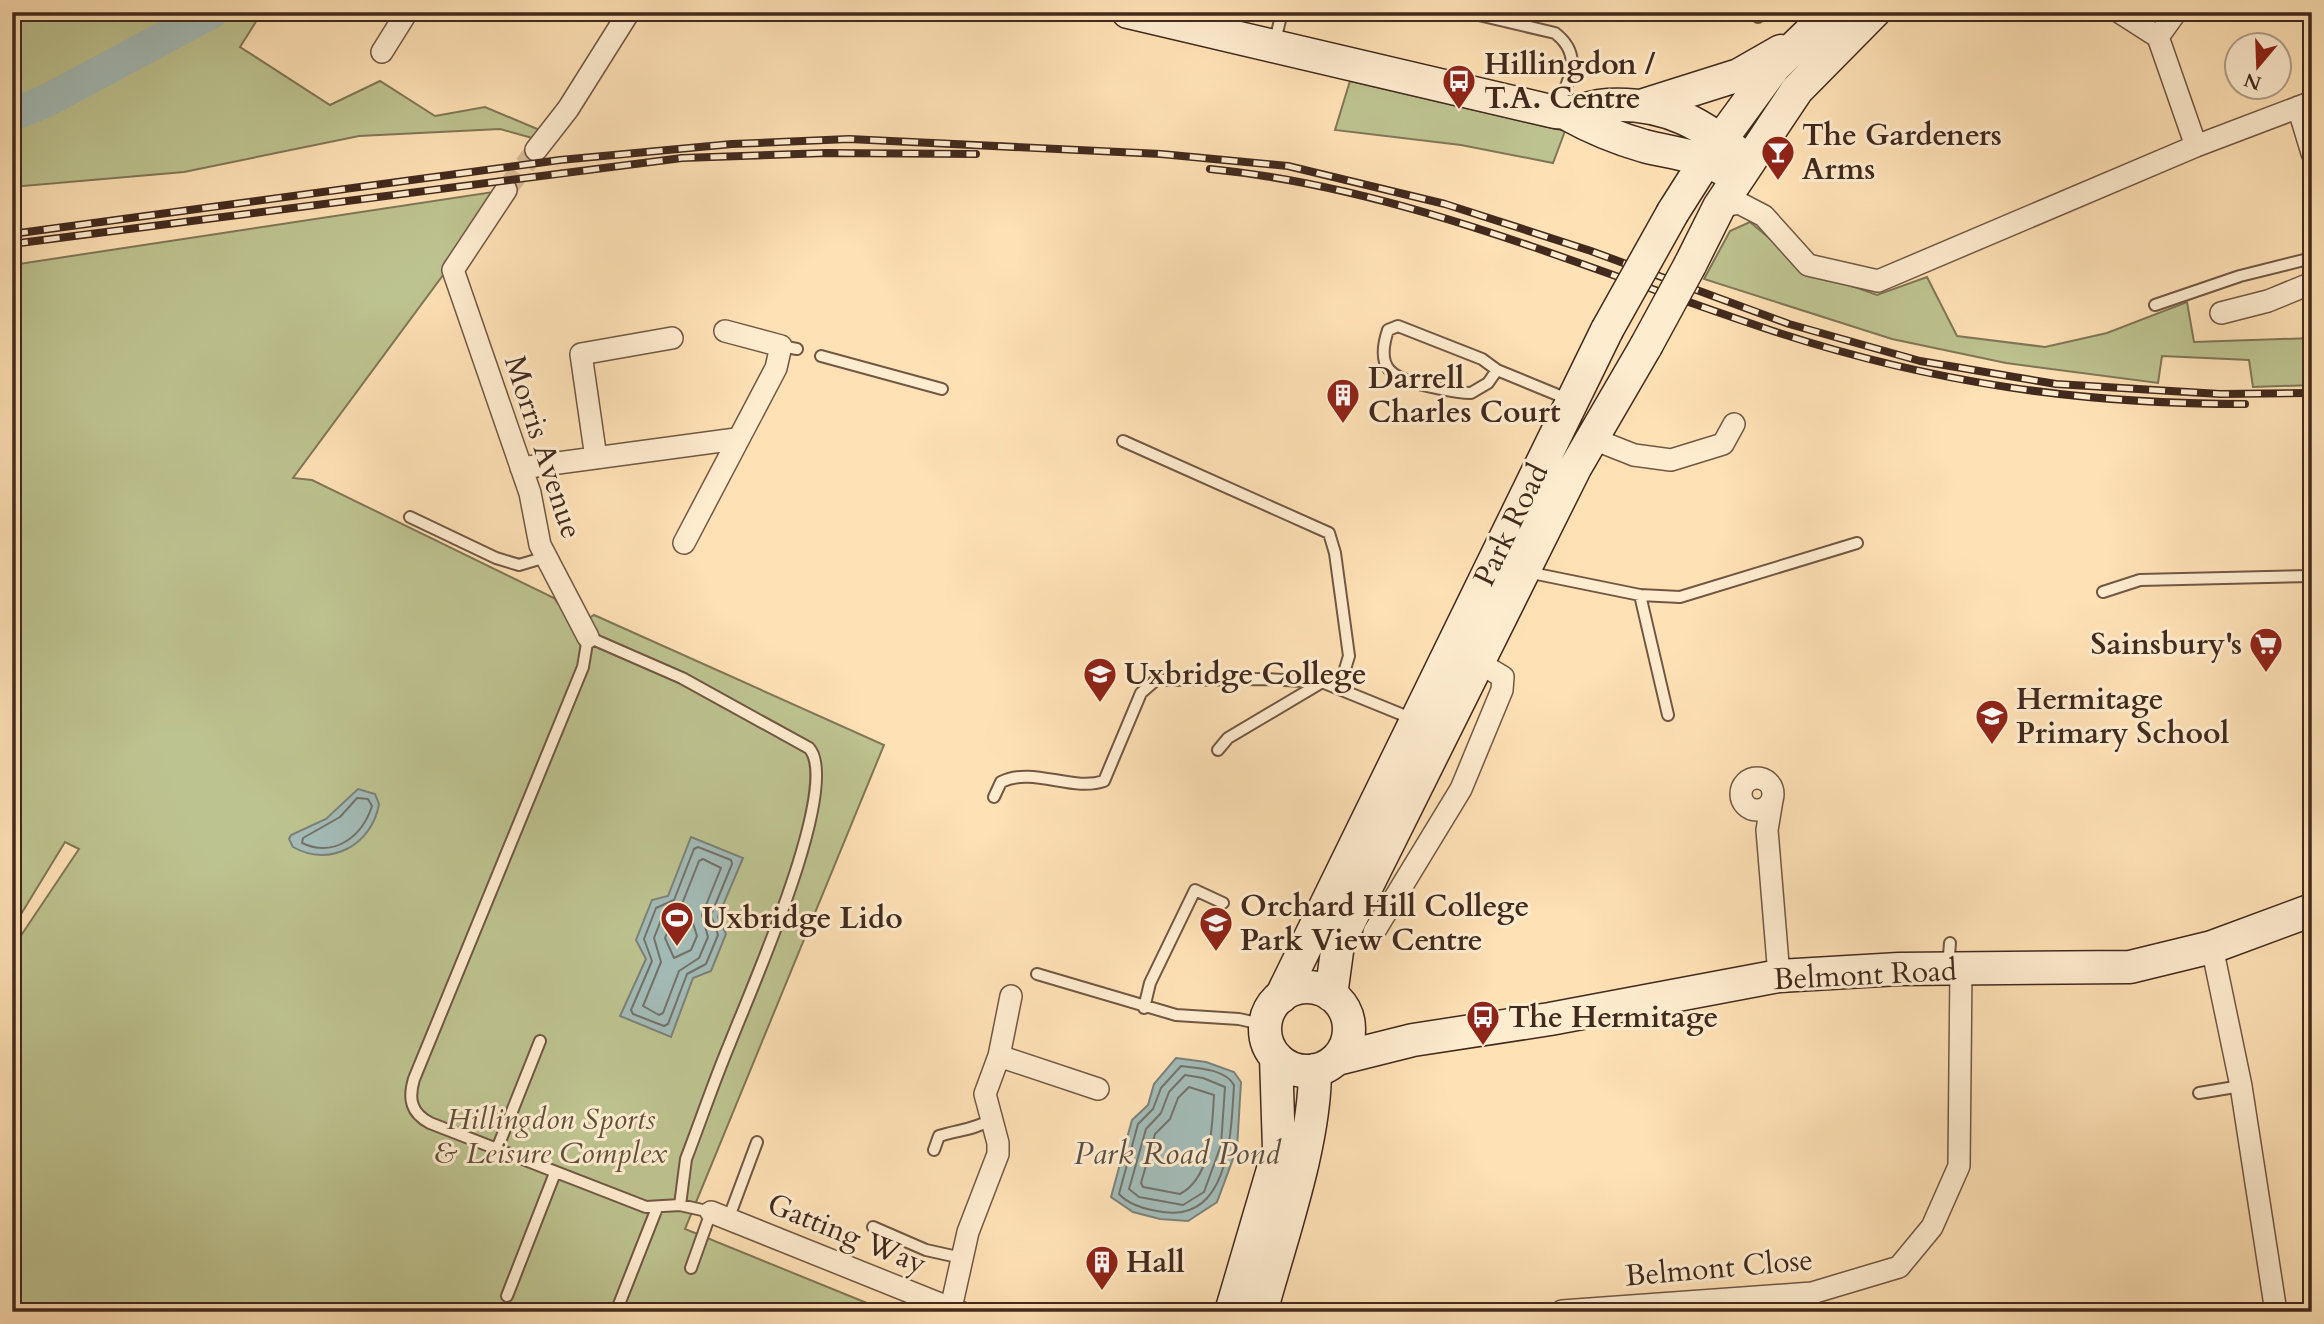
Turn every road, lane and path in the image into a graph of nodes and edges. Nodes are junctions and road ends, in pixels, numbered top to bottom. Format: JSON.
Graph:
{"nodes":[{"id":1,"x":407,"y":12,"type":"edge"},
{"id":2,"x":629,"y":12,"type":"edge"},
{"id":3,"x":1128,"y":12,"type":"edge"},
{"id":4,"x":1282,"y":12,"type":"edge"},
{"id":5,"x":1466,"y":12,"type":"edge"},
{"id":6,"x":1831,"y":12,"type":"edge"},
{"id":7,"x":1874,"y":12,"type":"edge"},
{"id":8,"x":2119,"y":12,"type":"edge"},
{"id":9,"x":2176,"y":12,"type":"edge"},
{"id":10,"x":2158,"y":37,"type":"junction"},
{"id":11,"x":1801,"y":40,"type":"junction"},
{"id":12,"x":1273,"y":48,"type":"junction"},
{"id":13,"x":382,"y":52,"type":"dead end"},
{"id":14,"x":2305,"y":105,"type":"edge"},
{"id":15,"x":1639,"y":107,"type":"junction"},
{"id":16,"x":1561,"y":113,"type":"junction"},
{"id":17,"x":2196,"y":146,"type":"junction"},
{"id":18,"x":536,"y":150,"type":"tunnel mouth"},
{"id":19,"x":1714,"y":150,"type":"junction"},
{"id":20,"x":2312,"y":153,"type":"edge"},
{"id":21,"x":1743,"y":169,"type":"junction"},
{"id":22,"x":506,"y":190,"type":"tunnel mouth"},
{"id":23,"x":1719,"y":207,"type":"junction"},
{"id":24,"x":2312,"y":258,"type":"edge"},
{"id":25,"x":2312,"y":283,"type":"edge"},
{"id":26,"x":2155,"y":304,"type":"dead end"},
{"id":27,"x":2221,"y":313,"type":"dead end"},
{"id":28,"x":725,"y":331,"type":"dead end"},
{"id":29,"x":672,"y":338,"type":"dead end"},
{"id":30,"x":821,"y":356,"type":"dead end"},
{"id":31,"x":1497,"y":370,"type":"junction"},
{"id":32,"x":942,"y":389,"type":"dead end"},
{"id":33,"x":1570,"y":400,"type":"junction"},
{"id":34,"x":1734,"y":425,"type":"dead end"},
{"id":35,"x":1591,"y":438,"type":"junction"},
{"id":36,"x":736,"y":439,"type":"junction"},
{"id":37,"x":1123,"y":441,"type":"dead end"},
{"id":38,"x":596,"y":458,"type":"junction"},
{"id":39,"x":521,"y":468,"type":"junction"},
{"id":40,"x":410,"y":517,"type":"dead end"},
{"id":41,"x":684,"y":543,"type":"dead end"},
{"id":42,"x":1857,"y":543,"type":"dead end"},
{"id":43,"x":546,"y":557,"type":"junction"},
{"id":44,"x":1524,"y":571,"type":"junction"},
{"id":45,"x":2312,"y":576,"type":"edge"},
{"id":46,"x":2103,"y":592,"type":"dead end"},
{"id":47,"x":1640,"y":595,"type":"junction"},
{"id":48,"x":588,"y":638,"type":"junction"},
{"id":49,"x":1478,"y":662,"type":"junction"},
{"id":50,"x":1322,"y":682,"type":"junction"},
{"id":51,"x":1339,"y":689,"type":"junction"},
{"id":52,"x":1668,"y":715,"type":"dead end"},
{"id":53,"x":1416,"y":721,"type":"junction"},
{"id":54,"x":1218,"y":750,"type":"dead end"},
{"id":55,"x":994,"y":797,"type":"dead end"},
{"id":56,"x":1772,"y":800,"type":"junction"},
{"id":57,"x":1746,"y":807,"type":"junction"},
{"id":58,"x":1767,"y":830,"type":"junction"},
{"id":59,"x":1223,"y":903,"type":"dead end"},
{"id":60,"x":2312,"y":910,"type":"edge"},
{"id":61,"x":1374,"y":932,"type":"dead end"},
{"id":62,"x":2212,"y":947,"type":"junction"},
{"id":63,"x":1953,"y":961,"type":"junction"},
{"id":64,"x":1037,"y":974,"type":"dead end"},
{"id":65,"x":1779,"y":976,"type":"junction"},
{"id":66,"x":1011,"y":996,"type":"dead end"},
{"id":67,"x":1282,"y":997,"type":"junction"},
{"id":68,"x":1144,"y":1008,"type":"junction"},
{"id":69,"x":1340,"y":1008,"type":"junction"},
{"id":70,"x":1266,"y":1025,"type":"junction"},
{"id":71,"x":1413,"y":1040,"type":"junction"},
{"id":72,"x":540,"y":1041,"type":"dead end"},
{"id":73,"x":999,"y":1056,"type":"junction"},
{"id":74,"x":1276,"y":1057,"type":"junction"},
{"id":75,"x":1326,"y":1064,"type":"junction"},
{"id":76,"x":2241,"y":1086,"type":"junction"},
{"id":77,"x":1098,"y":1089,"type":"dead end"},
{"id":78,"x":2199,"y":1093,"type":"dead end"},
{"id":79,"x":990,"y":1120,"type":"junction"},
{"id":80,"x":757,"y":1142,"type":"dead end"},
{"id":81,"x":497,"y":1149,"type":"junction"},
{"id":82,"x":933,"y":1150,"type":"dead end"},
{"id":83,"x":555,"y":1172,"type":"junction"},
{"id":84,"x":680,"y":1205,"type":"junction"},
{"id":85,"x":657,"y":1208,"type":"junction"},
{"id":86,"x":720,"y":1214,"type":"junction"},
{"id":87,"x":873,"y":1227,"type":"dead end"},
{"id":88,"x":962,"y":1258,"type":"junction"},
{"id":89,"x":691,"y":1268,"type":"dead end"},
{"id":90,"x":507,"y":1296,"type":"dead end"},
{"id":91,"x":948,"y":1309,"type":"edge"},
{"id":92,"x":1562,"y":1311,"type":"edge"},
{"id":93,"x":616,"y":1312,"type":"edge"},
{"id":94,"x":1231,"y":1312,"type":"edge"},
{"id":95,"x":1261,"y":1312,"type":"edge"},
{"id":96,"x":2276,"y":1312,"type":"edge"}],
"edges":[{"from":1,"to":13,"type":"street"},
{"from":2,"to":18,"type":"street"},
{"from":3,"to":12,"type":"main road"},
{"from":4,"to":12,"type":"lane"},
{"from":5,"to":16,"type":"lane"},
{"from":6,"to":11,"type":"main road","name":"Park Road"},
{"from":7,"to":21,"type":"main road","name":"Park Road"},
{"from":8,"to":10,"type":"street"},
{"from":9,"to":10,"type":"street"},
{"from":10,"to":17,"type":"street"},
{"from":11,"to":15,"type":"main road"},
{"from":11,"to":19,"type":"main road","name":"Park Road"},
{"from":12,"to":16,"type":"main road"},
{"from":14,"to":17,"type":"street"},
{"from":14,"to":20,"type":"street"},
{"from":15,"to":16,"type":"main road"},
{"from":15,"to":19,"type":"main road"},
{"from":16,"to":19,"type":"main road"},
{"from":17,"to":23,"type":"street"},
{"from":19,"to":21,"type":"main road"},
{"from":19,"to":33,"type":"main road","name":"Park Road","bridge":true},
{"from":21,"to":23,"type":"main road","name":"Park Road"},
{"from":22,"to":39,"type":"street","name":"Morris Avenue"},
{"from":23,"to":35,"type":"main road","name":"Park Road","bridge":true},
{"from":24,"to":26,"type":"lane"},
{"from":25,"to":27,"type":"street"},
{"from":28,"to":36,"type":"street"},
{"from":29,"to":38,"type":"street"},
{"from":30,"to":32,"type":"lane"},
{"from":31,"to":31,"type":"lane"},
{"from":31,"to":33,"type":"lane"},
{"from":33,"to":53,"type":"main road","name":"Park Road"},
{"from":34,"to":35,"type":"street"},
{"from":35,"to":44,"type":"main road","name":"Park Road"},
{"from":36,"to":38,"type":"street"},
{"from":36,"to":41,"type":"street"},
{"from":37,"to":51,"type":"lane"},
{"from":38,"to":39,"type":"street"},
{"from":39,"to":43,"type":"street","name":"Morris Avenue"},
{"from":40,"to":43,"type":"lane"},
{"from":42,"to":47,"type":"lane"},
{"from":43,"to":48,"type":"street","name":"Morris Avenue"},
{"from":44,"to":47,"type":"lane"},
{"from":44,"to":49,"type":"main road","name":"Park Road"},
{"from":45,"to":46,"type":"lane"},
{"from":47,"to":52,"type":"lane"},
{"from":48,"to":81,"type":"lane"},
{"from":48,"to":84,"type":"lane"},
{"from":49,"to":61,"type":"street"},
{"from":49,"to":69,"type":"main road","name":"Park Road"},
{"from":50,"to":51,"type":"lane"},
{"from":50,"to":54,"type":"lane"},
{"from":50,"to":55,"type":"lane"},
{"from":51,"to":53,"type":"lane"},
{"from":53,"to":67,"type":"main road","name":"Park Road"},
{"from":56,"to":57,"type":"street"},
{"from":56,"to":57,"type":"street"},
{"from":56,"to":58,"type":"street"},
{"from":57,"to":58,"type":"street"},
{"from":58,"to":65,"type":"street"},
{"from":59,"to":68,"type":"lane"},
{"from":60,"to":62,"type":"main road","name":"Belmont Road"},
{"from":62,"to":63,"type":"main road","name":"Belmont Road"},
{"from":62,"to":76,"type":"street"},
{"from":63,"to":65,"type":"main road","name":"Belmont Road"},
{"from":63,"to":92,"type":"street","name":"Belmont Close"},
{"from":64,"to":68,"type":"lane"},
{"from":65,"to":71,"type":"main road","name":"Belmont Road"},
{"from":66,"to":73,"type":"street"},
{"from":67,"to":69,"type":"main road"},
{"from":67,"to":70,"type":"main road"},
{"from":68,"to":70,"type":"lane"},
{"from":69,"to":71,"type":"main road"},
{"from":69,"to":75,"type":"main road"},
{"from":70,"to":74,"type":"main road"},
{"from":71,"to":75,"type":"main road","name":"Belmont Road"},
{"from":72,"to":81,"type":"lane"},
{"from":73,"to":77,"type":"street"},
{"from":73,"to":79,"type":"street"},
{"from":74,"to":75,"type":"main road"},
{"from":74,"to":94,"type":"main road"},
{"from":75,"to":95,"type":"main road"},
{"from":76,"to":78,"type":"lane"},
{"from":76,"to":96,"type":"street"},
{"from":79,"to":82,"type":"lane"},
{"from":79,"to":88,"type":"street"},
{"from":80,"to":86,"type":"lane"},
{"from":81,"to":83,"type":"lane"},
{"from":83,"to":85,"type":"lane"},
{"from":83,"to":90,"type":"lane"},
{"from":84,"to":85,"type":"lane"},
{"from":84,"to":86,"type":"lane"},
{"from":85,"to":93,"type":"lane"},
{"from":86,"to":89,"type":"lane"},
{"from":86,"to":91,"type":"street","name":"Gatting Way"},
{"from":87,"to":88,"type":"lane"},
{"from":88,"to":91,"type":"street"}]}
